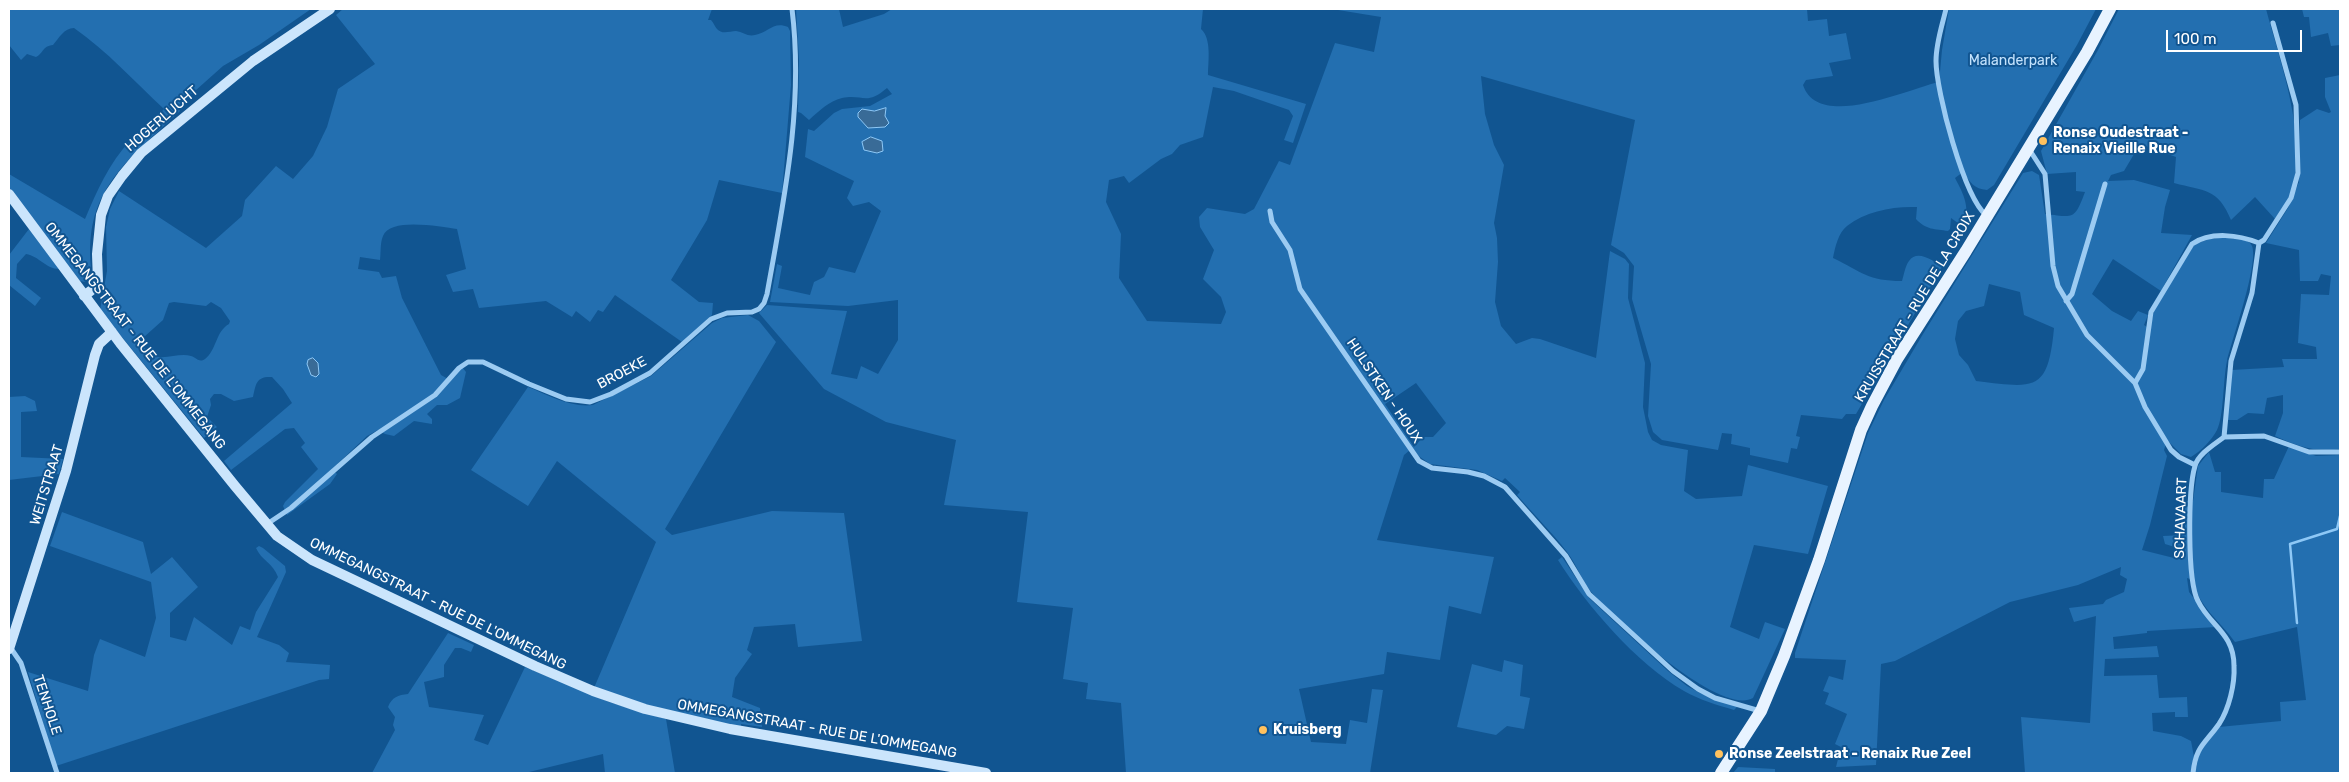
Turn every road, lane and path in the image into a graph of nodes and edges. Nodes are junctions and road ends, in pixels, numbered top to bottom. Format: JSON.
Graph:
{"nodes":[{"id":1,"x":330,"y":9,"type":"edge"},
{"id":2,"x":792,"y":9,"type":"edge"},
{"id":3,"x":1946,"y":9,"type":"edge"},
{"id":4,"x":2110,"y":9,"type":"edge"},
{"id":5,"x":2273,"y":23,"type":"dead end"},
{"id":6,"x":2028,"y":148,"type":"junction"},
{"id":7,"x":2105,"y":184,"type":"dead end"},
{"id":8,"x":9,"y":194,"type":"edge"},
{"id":9,"x":1270,"y":211,"type":"dead end"},
{"id":10,"x":1987,"y":216,"type":"junction"},
{"id":11,"x":2259,"y":243,"type":"junction"},
{"id":12,"x":84,"y":296,"type":"junction"},
{"id":13,"x":2066,"y":301,"type":"junction"},
{"id":14,"x":112,"y":332,"type":"junction"},
{"id":15,"x":2135,"y":383,"type":"junction"},
{"id":16,"x":2224,"y":437,"type":"junction"},
{"id":17,"x":2340,"y":452,"type":"edge"},
{"id":18,"x":2195,"y":465,"type":"junction"},
{"id":19,"x":267,"y":524,"type":"junction"},
{"id":20,"x":9,"y":648,"type":"edge"},
{"id":21,"x":1761,"y":711,"type":"junction"},
{"id":22,"x":57,"y":773,"type":"edge"},
{"id":23,"x":986,"y":773,"type":"edge"},
{"id":24,"x":1721,"y":773,"type":"edge"},
{"id":25,"x":2193,"y":773,"type":"edge"}],
"edges":[{"from":1,"to":12,"type":"main road","name":"HOGERLUCHT"},
{"from":2,"to":19,"type":"street","name":"BROEKE"},
{"from":3,"to":10,"type":"street"},
{"from":4,"to":6,"type":"main road","name":"KRUISSTRAAT - RUE DE LA CROIX"},
{"from":5,"to":11,"type":"street"},
{"from":6,"to":10,"type":"main road","name":"KRUISSTRAAT - RUE DE LA CROIX"},
{"from":6,"to":13,"type":"street","name":"SCHAVAART"},
{"from":7,"to":13,"type":"street"},
{"from":8,"to":12,"type":"main road","name":"OMMEGANGSTRAAT - RUE DE L'OMMEGANG"},
{"from":9,"to":21,"type":"street","name":"HULSTKEN - HOUX"},
{"from":10,"to":21,"type":"main road","name":"KRUISSTRAAT - RUE DE LA CROIX"},
{"from":11,"to":15,"type":"street"},
{"from":11,"to":16,"type":"street"},
{"from":12,"to":14,"type":"main road","name":"OMMEGANGSTRAAT - RUE DE L'OMMEGANG"},
{"from":13,"to":15,"type":"street","name":"SCHAVAART"},
{"from":14,"to":19,"type":"main road","name":"OMMEGANGSTRAAT - RUE DE L'OMMEGANG"},
{"from":14,"to":20,"type":"main road","name":"WEITSTRAAT"},
{"from":15,"to":18,"type":"street","name":"SCHAVAART"},
{"from":16,"to":17,"type":"street"},
{"from":16,"to":18,"type":"street"},
{"from":18,"to":25,"type":"street","name":"SCHAVAART"},
{"from":19,"to":23,"type":"main road","name":"OMMEGANGSTRAAT - RUE DE L'OMMEGANG"},
{"from":20,"to":22,"type":"street","name":"TENHOLE"},
{"from":21,"to":24,"type":"main road","name":"KRUISSTRAAT - RUE DE LA CROIX"}]}
